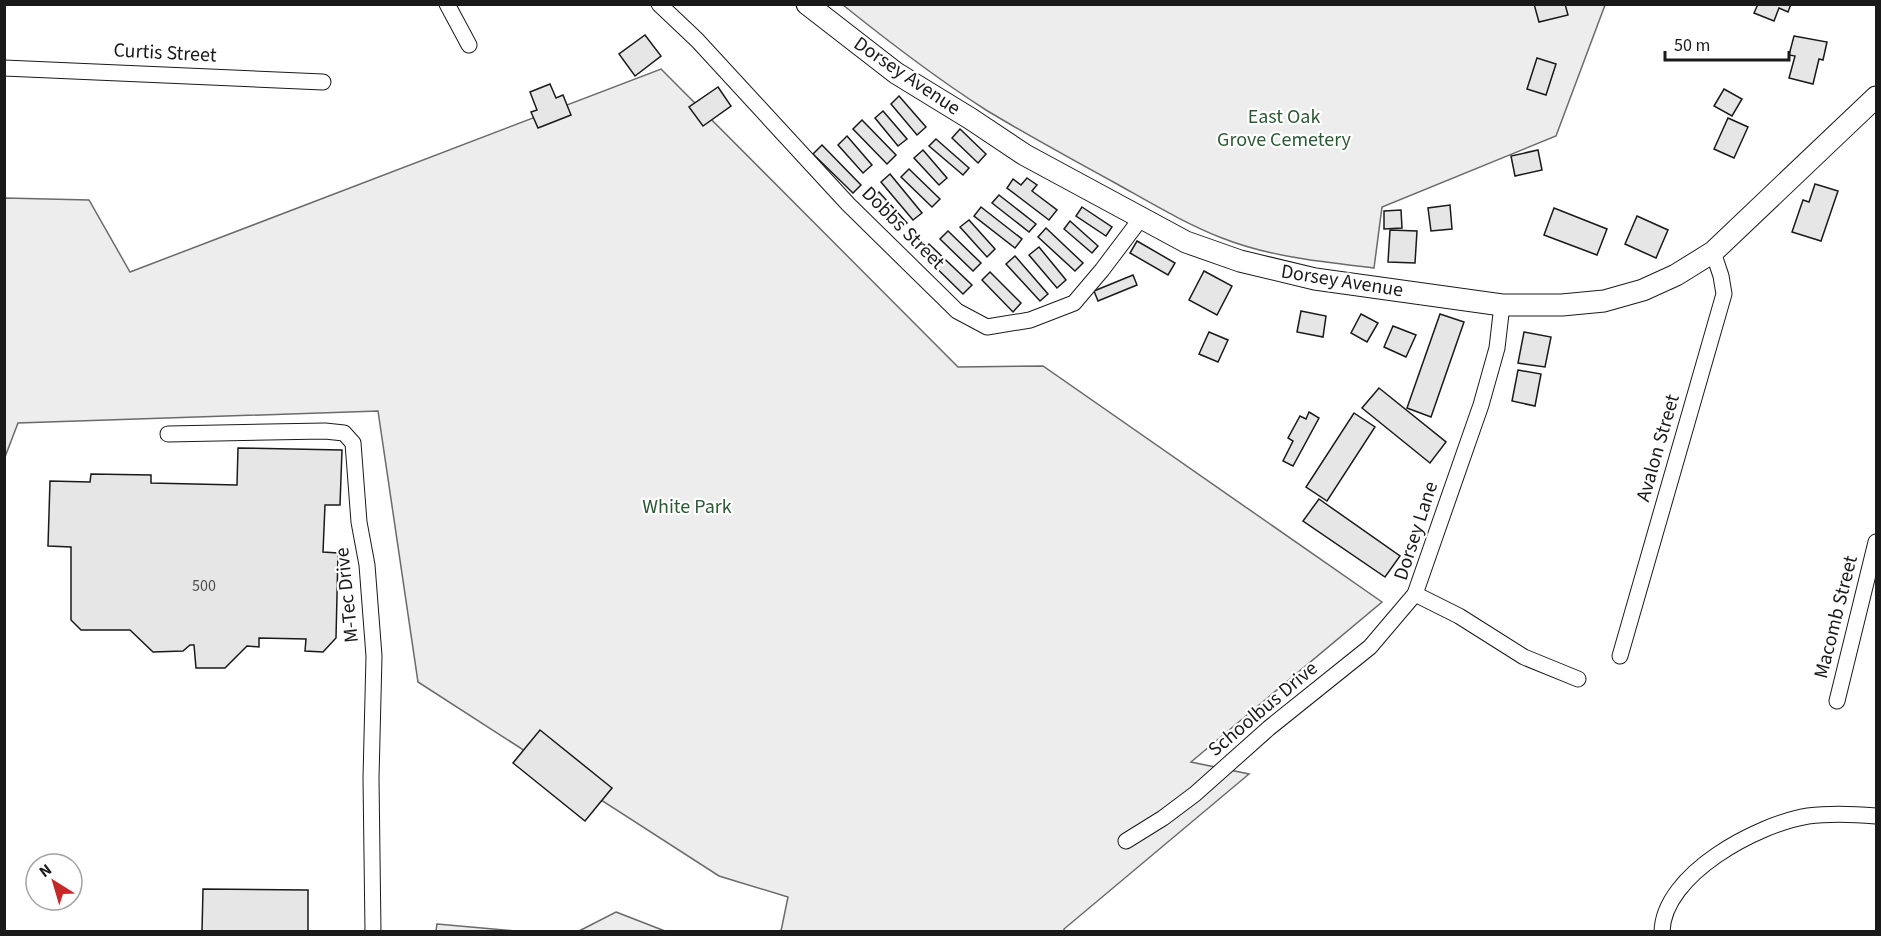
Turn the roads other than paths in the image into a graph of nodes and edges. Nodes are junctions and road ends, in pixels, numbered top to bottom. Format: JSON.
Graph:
{"nodes":[{"id":1,"x":447,"y":4,"type":"edge"},
{"id":2,"x":659,"y":4,"type":"edge"},
{"id":3,"x":807,"y":4,"type":"edge"},
{"id":4,"x":469,"y":45,"type":"dead end"},
{"id":5,"x":4,"y":68,"type":"edge"},
{"id":6,"x":323,"y":82,"type":"dead end"},
{"id":7,"x":1876,"y":97,"type":"edge"},
{"id":8,"x":1142,"y":217,"type":"junction"},
{"id":9,"x":1713,"y":252,"type":"junction"},
{"id":10,"x":1502,"y":304,"type":"junction"},
{"id":11,"x":168,"y":434,"type":"dead end"},
{"id":12,"x":1876,"y":542,"type":"edge"},
{"id":13,"x":1415,"y":594,"type":"junction"},
{"id":14,"x":1620,"y":656,"type":"dead end"},
{"id":15,"x":1578,"y":679,"type":"dead end"},
{"id":16,"x":1837,"y":701,"type":"dead end"},
{"id":17,"x":1876,"y":816,"type":"edge"},
{"id":18,"x":1126,"y":841,"type":"dead end"},
{"id":19,"x":373,"y":932,"type":"edge"},
{"id":20,"x":1662,"y":932,"type":"edge"}],
"edges":[{"from":1,"to":4,"type":"street"},
{"from":2,"to":8,"type":"street","name":"Dobbs Street"},
{"from":3,"to":8,"type":"street","name":"Dorsey Avenue"},
{"from":5,"to":6,"type":"street","name":"Curtis Street"},
{"from":7,"to":9,"type":"street","name":"Dorsey Avenue"},
{"from":8,"to":10,"type":"street","name":"Dorsey Avenue"},
{"from":9,"to":10,"type":"street","name":"Dorsey Avenue"},
{"from":9,"to":14,"type":"street","name":"Avalon Street"},
{"from":10,"to":13,"type":"street","name":"Dorsey Lane"},
{"from":11,"to":19,"type":"street","name":"M-Tec Drive"},
{"from":12,"to":16,"type":"street","name":"Macomb Street"},
{"from":13,"to":15,"type":"street","name":"Dorsey Lane"},
{"from":13,"to":18,"type":"street","name":"Schoolbus Drive"},
{"from":17,"to":20,"type":"street"}]}
